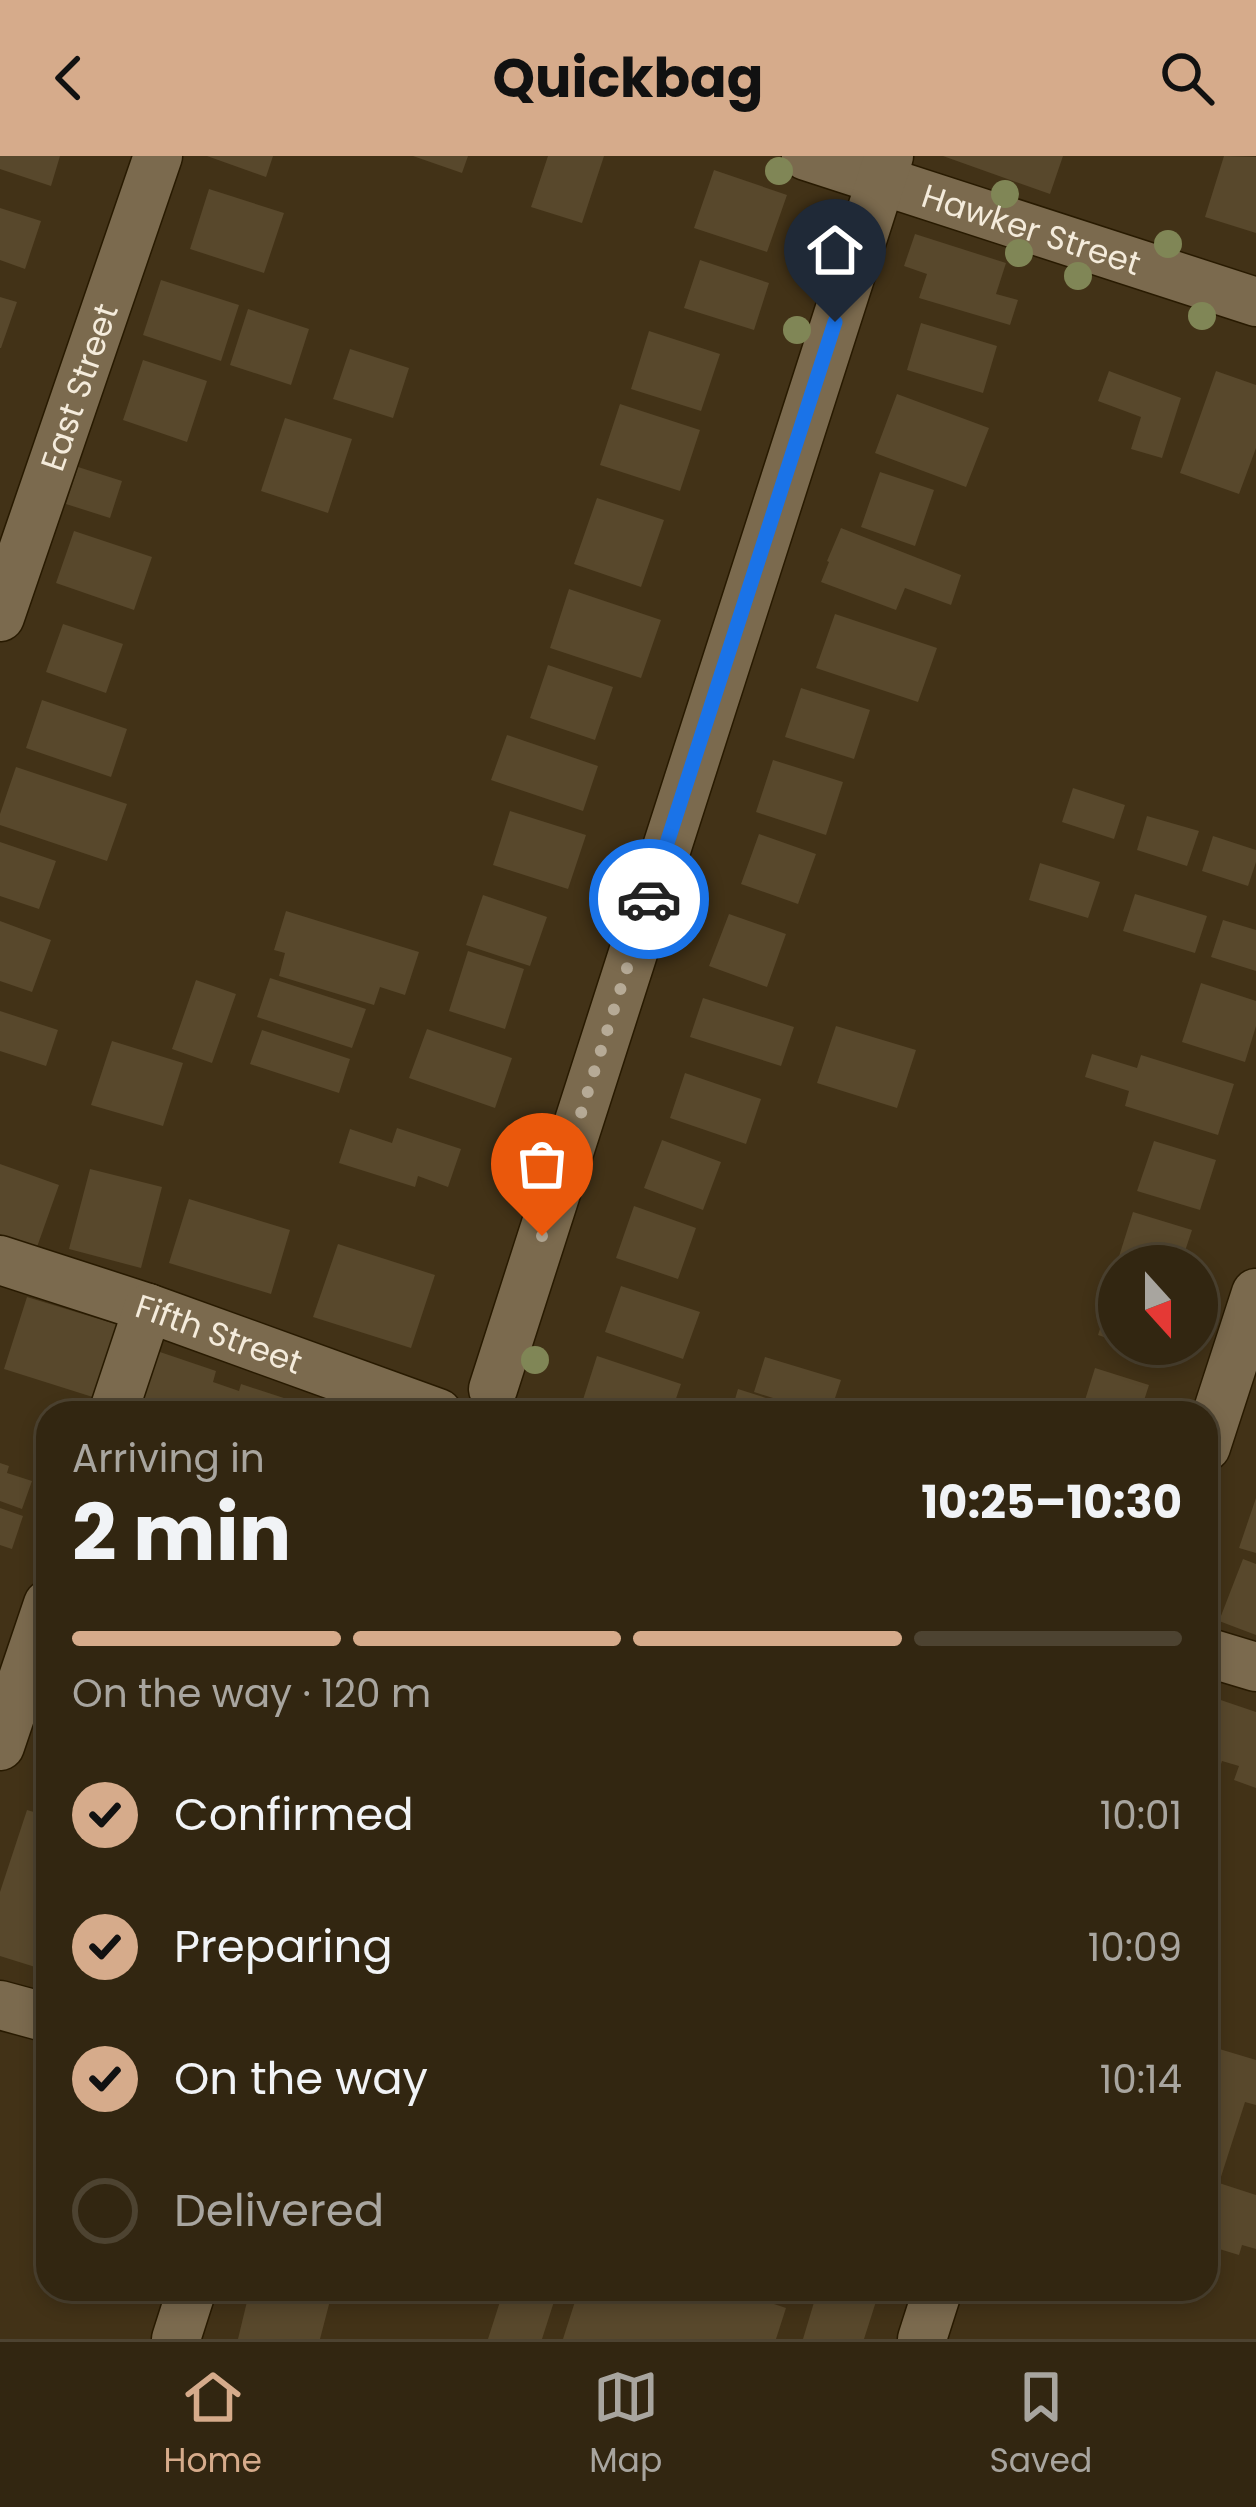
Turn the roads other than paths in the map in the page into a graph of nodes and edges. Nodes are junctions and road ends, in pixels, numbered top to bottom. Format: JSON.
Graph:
{"nodes":[{"id":1,"x":158,"y":156,"type":"edge"},
{"id":2,"x":806,"y":156,"type":"edge"},
{"id":3,"x":885,"y":168,"type":"edge"},
{"id":4,"x":1256,"y":302,"type":"edge"},
{"id":5,"x":0,"y":617,"type":"edge"},
{"id":6,"x":0,"y":1260,"type":"edge"},
{"id":7,"x":1256,"y":1293,"type":"edge"},
{"id":8,"x":148,"y":1308,"type":"junction"},
{"id":9,"x":117,"y":1401,"type":"edge"},
{"id":10,"x":408,"y":1401,"type":"edge"},
{"id":11,"x":451,"y":1401,"type":"edge"},
{"id":12,"x":504,"y":1401,"type":"edge"},
{"id":13,"x":1218,"y":1410,"type":"edge"},
{"id":14,"x":36,"y":1640,"type":"edge"},
{"id":15,"x":1218,"y":1656,"type":"edge"},
{"id":16,"x":1256,"y":1667,"type":"edge"},
{"id":17,"x":0,"y":1746,"type":"edge"},
{"id":18,"x":0,"y":2005,"type":"edge"},
{"id":19,"x":36,"y":2015,"type":"edge"},
{"id":20,"x":188,"y":2301,"type":"edge"},
{"id":21,"x":934,"y":2301,"type":"edge"},
{"id":22,"x":176,"y":2339,"type":"edge"},
{"id":23,"x":922,"y":2339,"type":"edge"}],
"edges":[{"from":1,"to":5,"type":"street","name":"East Street"},
{"from":2,"to":3,"type":"street","name":"Hawker Street"},
{"from":3,"to":4,"type":"street","name":"Hawker Street"},
{"from":3,"to":12,"type":"street"},
{"from":6,"to":8,"type":"street","name":"Fifth Street"},
{"from":7,"to":13,"type":"street"},
{"from":8,"to":9,"type":"street"},
{"from":8,"to":10,"type":"street","name":"Fifth Street"},
{"from":11,"to":12,"type":"street"},
{"from":14,"to":17,"type":"street"},
{"from":15,"to":16,"type":"street"},
{"from":18,"to":19,"type":"street"},
{"from":20,"to":22,"type":"street"},
{"from":21,"to":23,"type":"street"}]}
